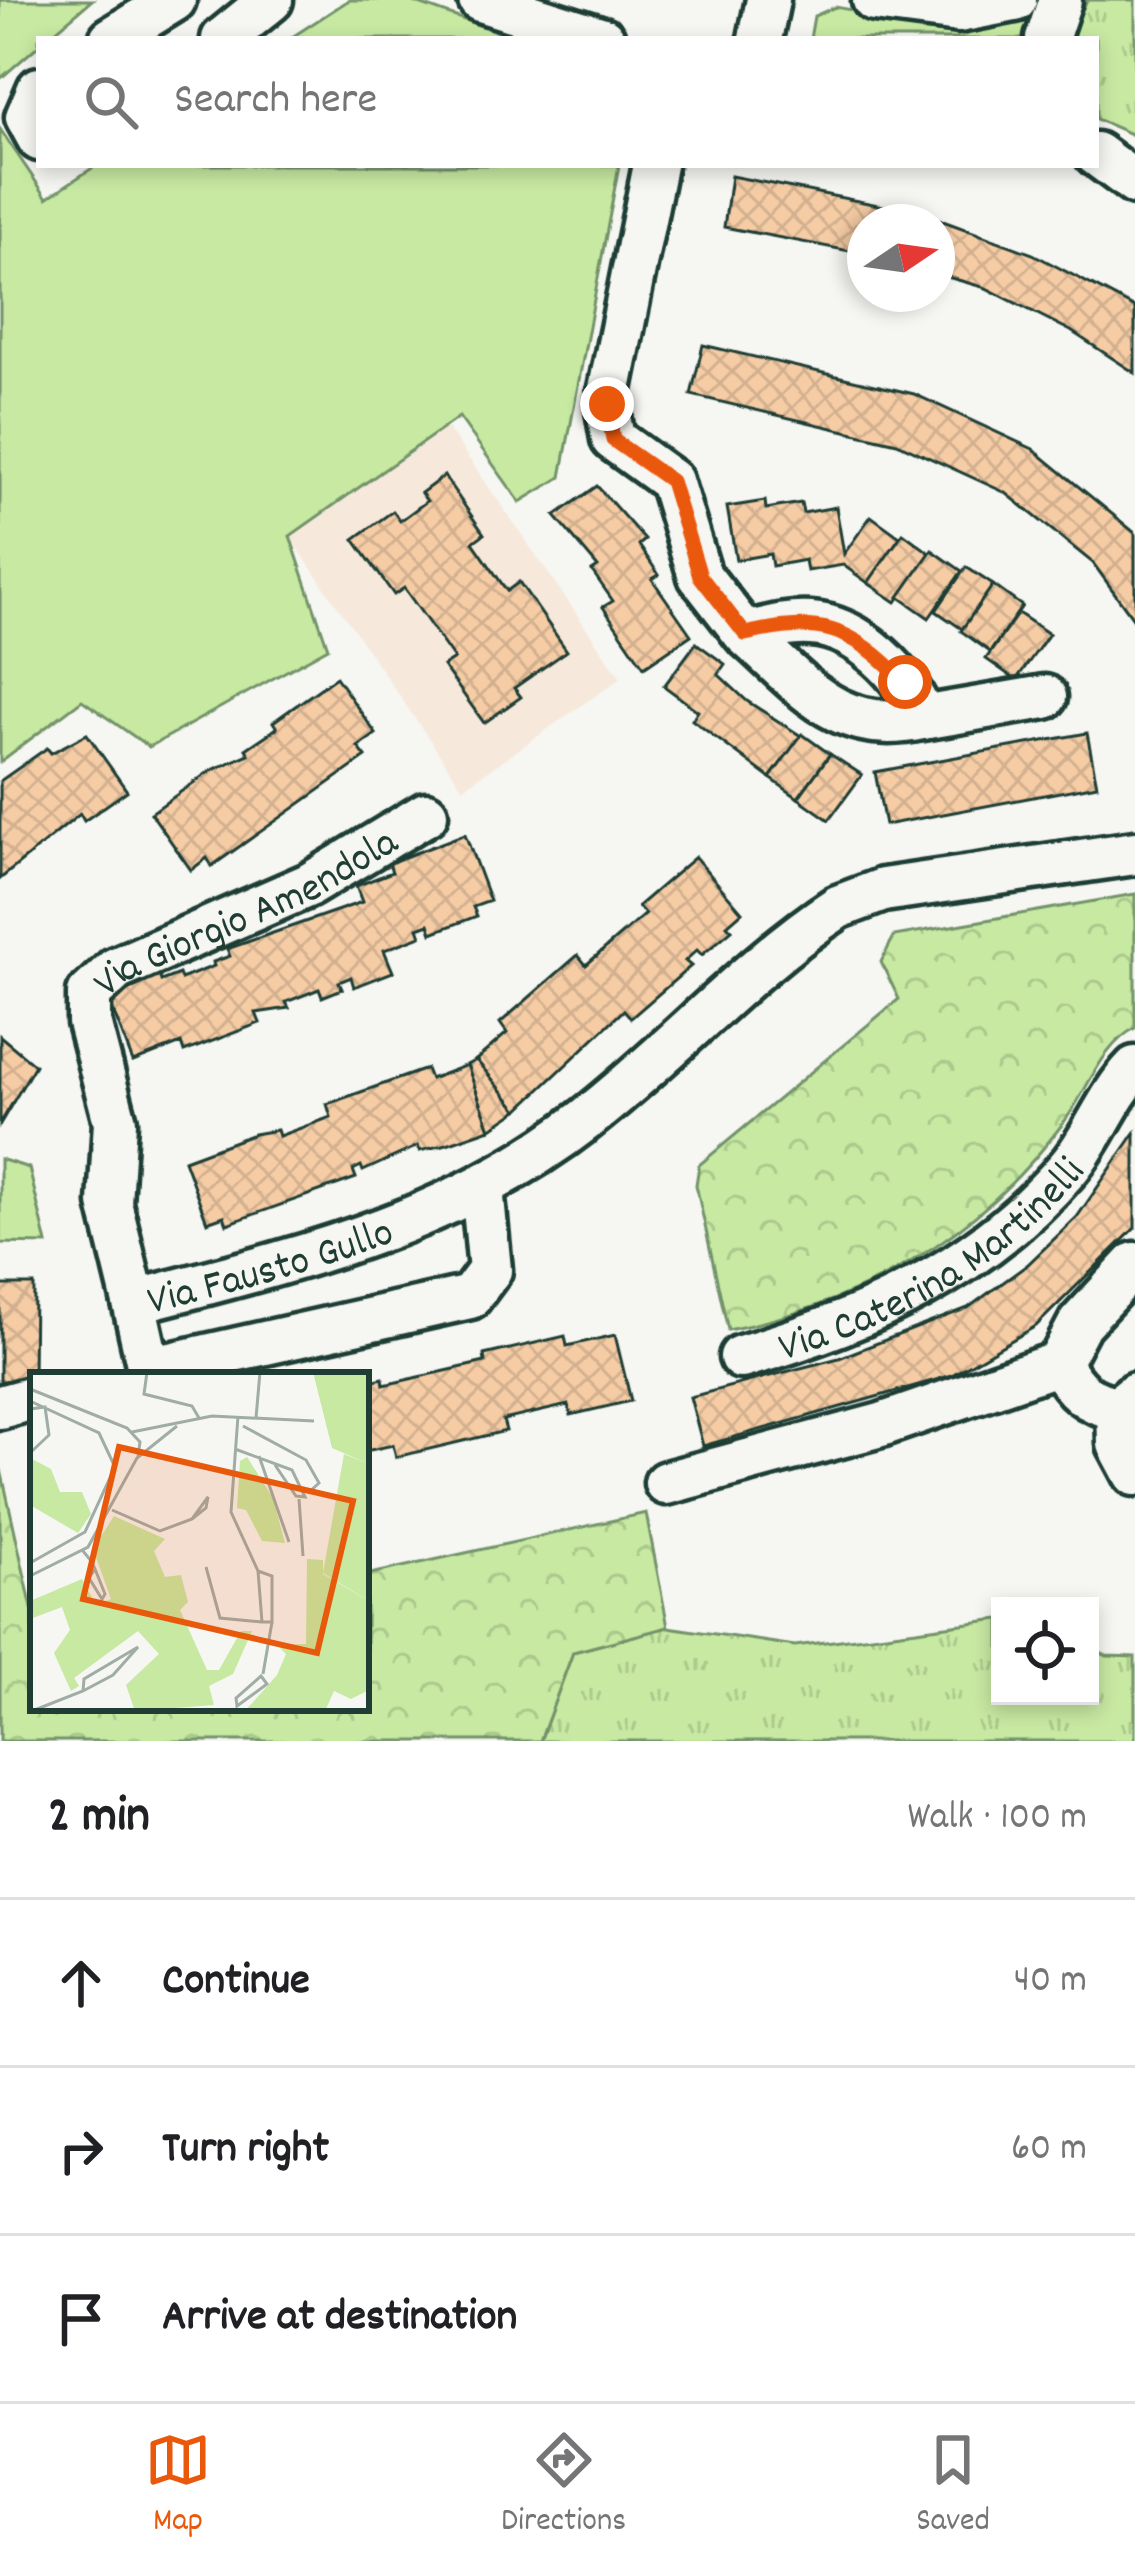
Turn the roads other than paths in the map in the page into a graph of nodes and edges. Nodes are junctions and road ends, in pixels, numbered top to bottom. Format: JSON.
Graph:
{"nodes":[{"id":1,"x":174,"y":0,"type":"edge"},
{"id":2,"x":191,"y":0,"type":"edge"},
{"id":3,"x":271,"y":0,"type":"edge"},
{"id":4,"x":480,"y":0,"type":"edge"},
{"id":5,"x":768,"y":0,"type":"edge"},
{"id":6,"x":874,"y":0,"type":"edge"},
{"id":7,"x":1015,"y":0,"type":"edge"},
{"id":8,"x":1060,"y":0,"type":"edge"},
{"id":9,"x":116,"y":36,"type":"edge"},
{"id":10,"x":226,"y":36,"type":"edge"},
{"id":11,"x":594,"y":36,"type":"edge"},
{"id":12,"x":761,"y":36,"type":"edge"},
{"id":13,"x":1048,"y":36,"type":"edge"},
{"id":14,"x":36,"y":96,"type":"edge"},
{"id":15,"x":36,"y":134,"type":"edge"},
{"id":16,"x":1099,"y":154,"type":"edge"},
{"id":17,"x":1099,"y":155,"type":"edge"},
{"id":18,"x":1135,"y":161,"type":"edge"},
{"id":19,"x":654,"y":168,"type":"edge"},
{"id":20,"x":1135,"y":183,"type":"edge"},
{"id":21,"x":745,"y":634,"type":"junction"},
{"id":22,"x":1046,"y":698,"type":"dead end"},
{"id":23,"x":922,"y":718,"type":"junction"},
{"id":24,"x":426,"y":814,"type":"dead end"},
{"id":25,"x":1135,"y":853,"type":"edge"},
{"id":26,"x":1135,"y":1068,"type":"edge"},
{"id":27,"x":482,"y":1188,"type":"junction"},
{"id":28,"x":1135,"y":1264,"type":"edge"},
{"id":29,"x":134,"y":1302,"type":"junction"},
{"id":30,"x":741,"y":1357,"type":"dead end"},
{"id":31,"x":1059,"y":1363,"type":"junction"},
{"id":32,"x":137,"y":1372,"type":"edge"},
{"id":33,"x":30,"y":1399,"type":"edge"},
{"id":34,"x":1126,"y":1401,"type":"edge"},
{"id":35,"x":0,"y":1407,"type":"edge"},
{"id":36,"x":1135,"y":1474,"type":"edge"},
{"id":37,"x":666,"y":1483,"type":"dead end"}],
"edges":[{"from":1,"to":9,"type":"street"},
{"from":2,"to":10,"type":"street"},
{"from":3,"to":10,"type":"street"},
{"from":4,"to":11,"type":"street"},
{"from":5,"to":12,"type":"street"},
{"from":6,"to":7,"type":"street"},
{"from":8,"to":13,"type":"street"},
{"from":14,"to":15,"type":"street"},
{"from":16,"to":18,"type":"street"},
{"from":17,"to":20,"type":"street"},
{"from":19,"to":21,"type":"street"},
{"from":21,"to":23,"type":"street"},
{"from":21,"to":23,"type":"street"},
{"from":22,"to":23,"type":"street"},
{"from":24,"to":29,"type":"street","name":"Via Giorgio Amendola"},
{"from":25,"to":27,"type":"street","name":"Via Fausto Gullo"},
{"from":26,"to":30,"type":"street","name":"Via Caterina Martinelli"},
{"from":27,"to":29,"type":"street","name":"Via Fausto Gullo"},
{"from":27,"to":32,"type":"street","name":"Via Fausto Gullo"},
{"from":28,"to":31,"type":"street"},
{"from":29,"to":32,"type":"street","name":"Via Fausto Gullo"},
{"from":31,"to":34,"type":"street"},
{"from":31,"to":37,"type":"street"},
{"from":33,"to":35,"type":"street"},
{"from":34,"to":36,"type":"street"}]}
